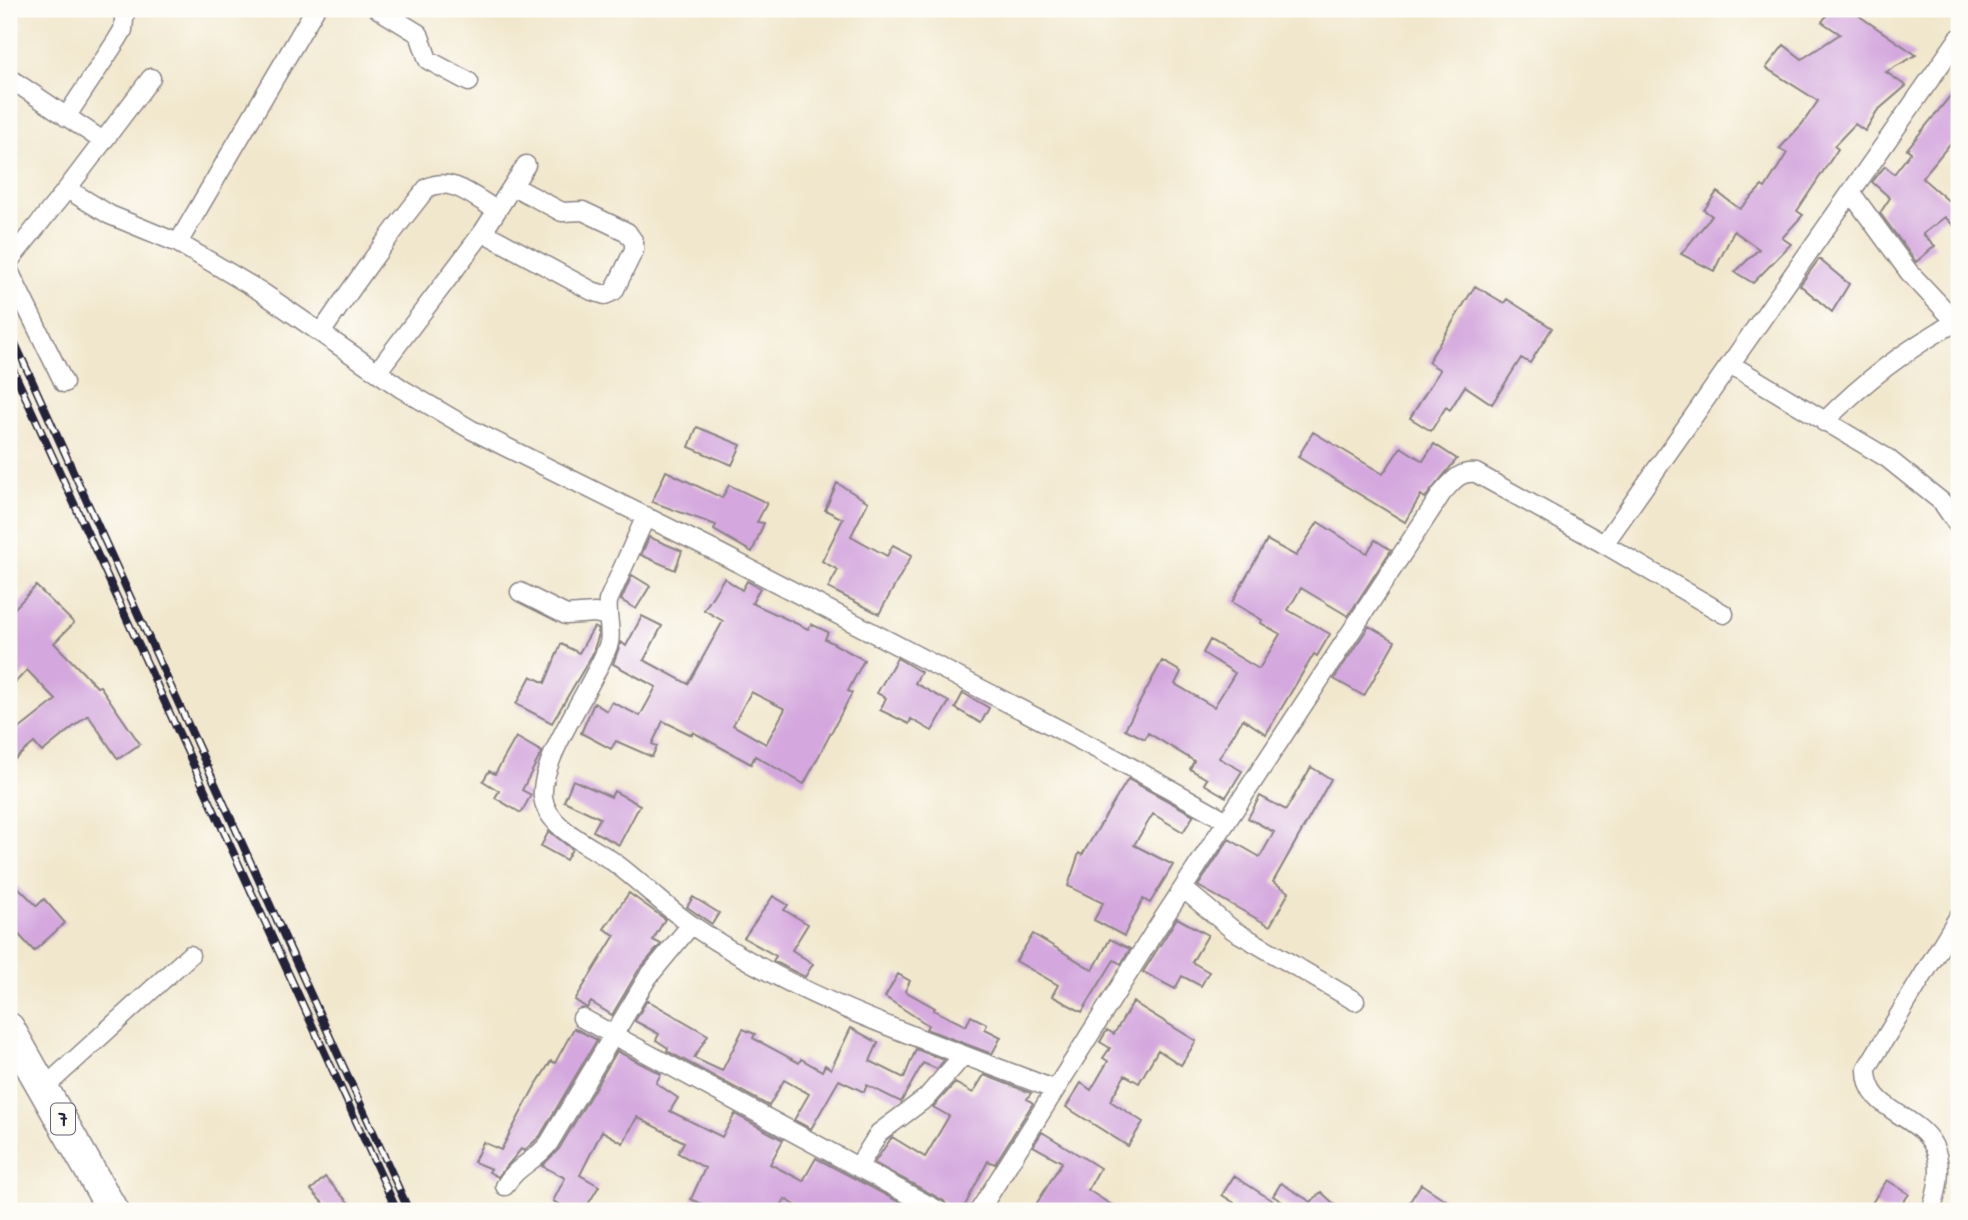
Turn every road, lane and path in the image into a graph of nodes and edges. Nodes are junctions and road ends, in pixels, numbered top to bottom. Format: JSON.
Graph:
{"nodes":[{"id":1,"x":125,"y":9,"type":"edge"},
{"id":2,"x":315,"y":9,"type":"edge"},
{"id":3,"x":378,"y":9,"type":"edge"},
{"id":4,"x":1959,"y":38,"type":"edge"},
{"id":5,"x":9,"y":78,"type":"edge"},
{"id":6,"x":151,"y":78,"type":"dead end"},
{"id":7,"x":469,"y":82,"type":"dead end"},
{"id":8,"x":66,"y":117,"type":"junction"},
{"id":9,"x":103,"y":141,"type":"junction"},
{"id":10,"x":526,"y":165,"type":"dead end"},
{"id":11,"x":513,"y":186,"type":"junction"},
{"id":12,"x":67,"y":189,"type":"junction"},
{"id":13,"x":1852,"y":194,"type":"junction"},
{"id":14,"x":496,"y":210,"type":"junction"},
{"id":15,"x":483,"y":232,"type":"junction"},
{"id":16,"x":178,"y":243,"type":"junction"},
{"id":17,"x":9,"y":261,"type":"edge"},
{"id":18,"x":9,"y":271,"type":"edge"},
{"id":19,"x":1958,"y":321,"type":"edge"},
{"id":20,"x":321,"y":333,"type":"junction"},
{"id":21,"x":1730,"y":364,"type":"junction"},
{"id":22,"x":377,"y":372,"type":"junction"},
{"id":23,"x":64,"y":383,"type":"dead end"},
{"id":24,"x":1824,"y":422,"type":"junction"},
{"id":25,"x":646,"y":516,"type":"junction"},
{"id":26,"x":1959,"y":527,"type":"edge"},
{"id":27,"x":1604,"y":544,"type":"junction"},
{"id":28,"x":520,"y":592,"type":"dead end"},
{"id":29,"x":1724,"y":614,"type":"dead end"},
{"id":30,"x":607,"y":616,"type":"junction"},
{"id":31,"x":1227,"y":821,"type":"junction"},
{"id":32,"x":1185,"y":890,"type":"junction"},
{"id":33,"x":1957,"y":924,"type":"edge"},
{"id":34,"x":691,"y":925,"type":"junction"},
{"id":35,"x":190,"y":955,"type":"dead end"},
{"id":36,"x":1355,"y":1001,"type":"dead end"},
{"id":37,"x":582,"y":1018,"type":"dead end"},
{"id":38,"x":9,"y":1029,"type":"edge"},
{"id":39,"x":613,"y":1033,"type":"junction"},
{"id":40,"x":962,"y":1057,"type":"junction"},
{"id":41,"x":45,"y":1087,"type":"junction"},
{"id":42,"x":1053,"y":1089,"type":"junction"},
{"id":43,"x":858,"y":1167,"type":"junction"},
{"id":44,"x":505,"y":1186,"type":"dead end"},
{"id":45,"x":114,"y":1211,"type":"edge"},
{"id":46,"x":939,"y":1211,"type":"edge"},
{"id":47,"x":978,"y":1211,"type":"edge"},
{"id":48,"x":1931,"y":1211,"type":"edge"}],
"edges":[{"from":1,"to":8,"type":"street"},
{"from":2,"to":16,"type":"street"},
{"from":3,"to":7,"type":"street"},
{"from":4,"to":13,"type":"street"},
{"from":5,"to":8,"type":"street"},
{"from":6,"to":9,"type":"street"},
{"from":8,"to":9,"type":"street"},
{"from":9,"to":12,"type":"street"},
{"from":10,"to":11,"type":"street"},
{"from":11,"to":14,"type":"street"},
{"from":11,"to":15,"type":"street"},
{"from":12,"to":16,"type":"street"},
{"from":12,"to":17,"type":"street"},
{"from":13,"to":19,"type":"street"},
{"from":13,"to":21,"type":"street"},
{"from":14,"to":15,"type":"street"},
{"from":14,"to":20,"type":"street"},
{"from":15,"to":22,"type":"street"},
{"from":16,"to":20,"type":"street"},
{"from":18,"to":23,"type":"street"},
{"from":19,"to":24,"type":"street"},
{"from":20,"to":22,"type":"street"},
{"from":21,"to":24,"type":"street"},
{"from":21,"to":27,"type":"street"},
{"from":22,"to":25,"type":"street"},
{"from":24,"to":26,"type":"street"},
{"from":25,"to":30,"type":"street"},
{"from":25,"to":31,"type":"street"},
{"from":27,"to":29,"type":"street"},
{"from":27,"to":31,"type":"street"},
{"from":28,"to":30,"type":"street"},
{"from":30,"to":34,"type":"street"},
{"from":31,"to":32,"type":"street"},
{"from":32,"to":36,"type":"street"},
{"from":32,"to":42,"type":"street"},
{"from":33,"to":48,"type":"street"},
{"from":34,"to":39,"type":"street"},
{"from":34,"to":40,"type":"street"},
{"from":35,"to":41,"type":"street"},
{"from":37,"to":39,"type":"street"},
{"from":38,"to":41,"type":"highway","number":"7"},
{"from":39,"to":43,"type":"street"},
{"from":39,"to":44,"type":"street"},
{"from":40,"to":42,"type":"street"},
{"from":40,"to":43,"type":"street"},
{"from":41,"to":45,"type":"highway","number":"7"},
{"from":42,"to":47,"type":"street"},
{"from":43,"to":46,"type":"street"}]}
